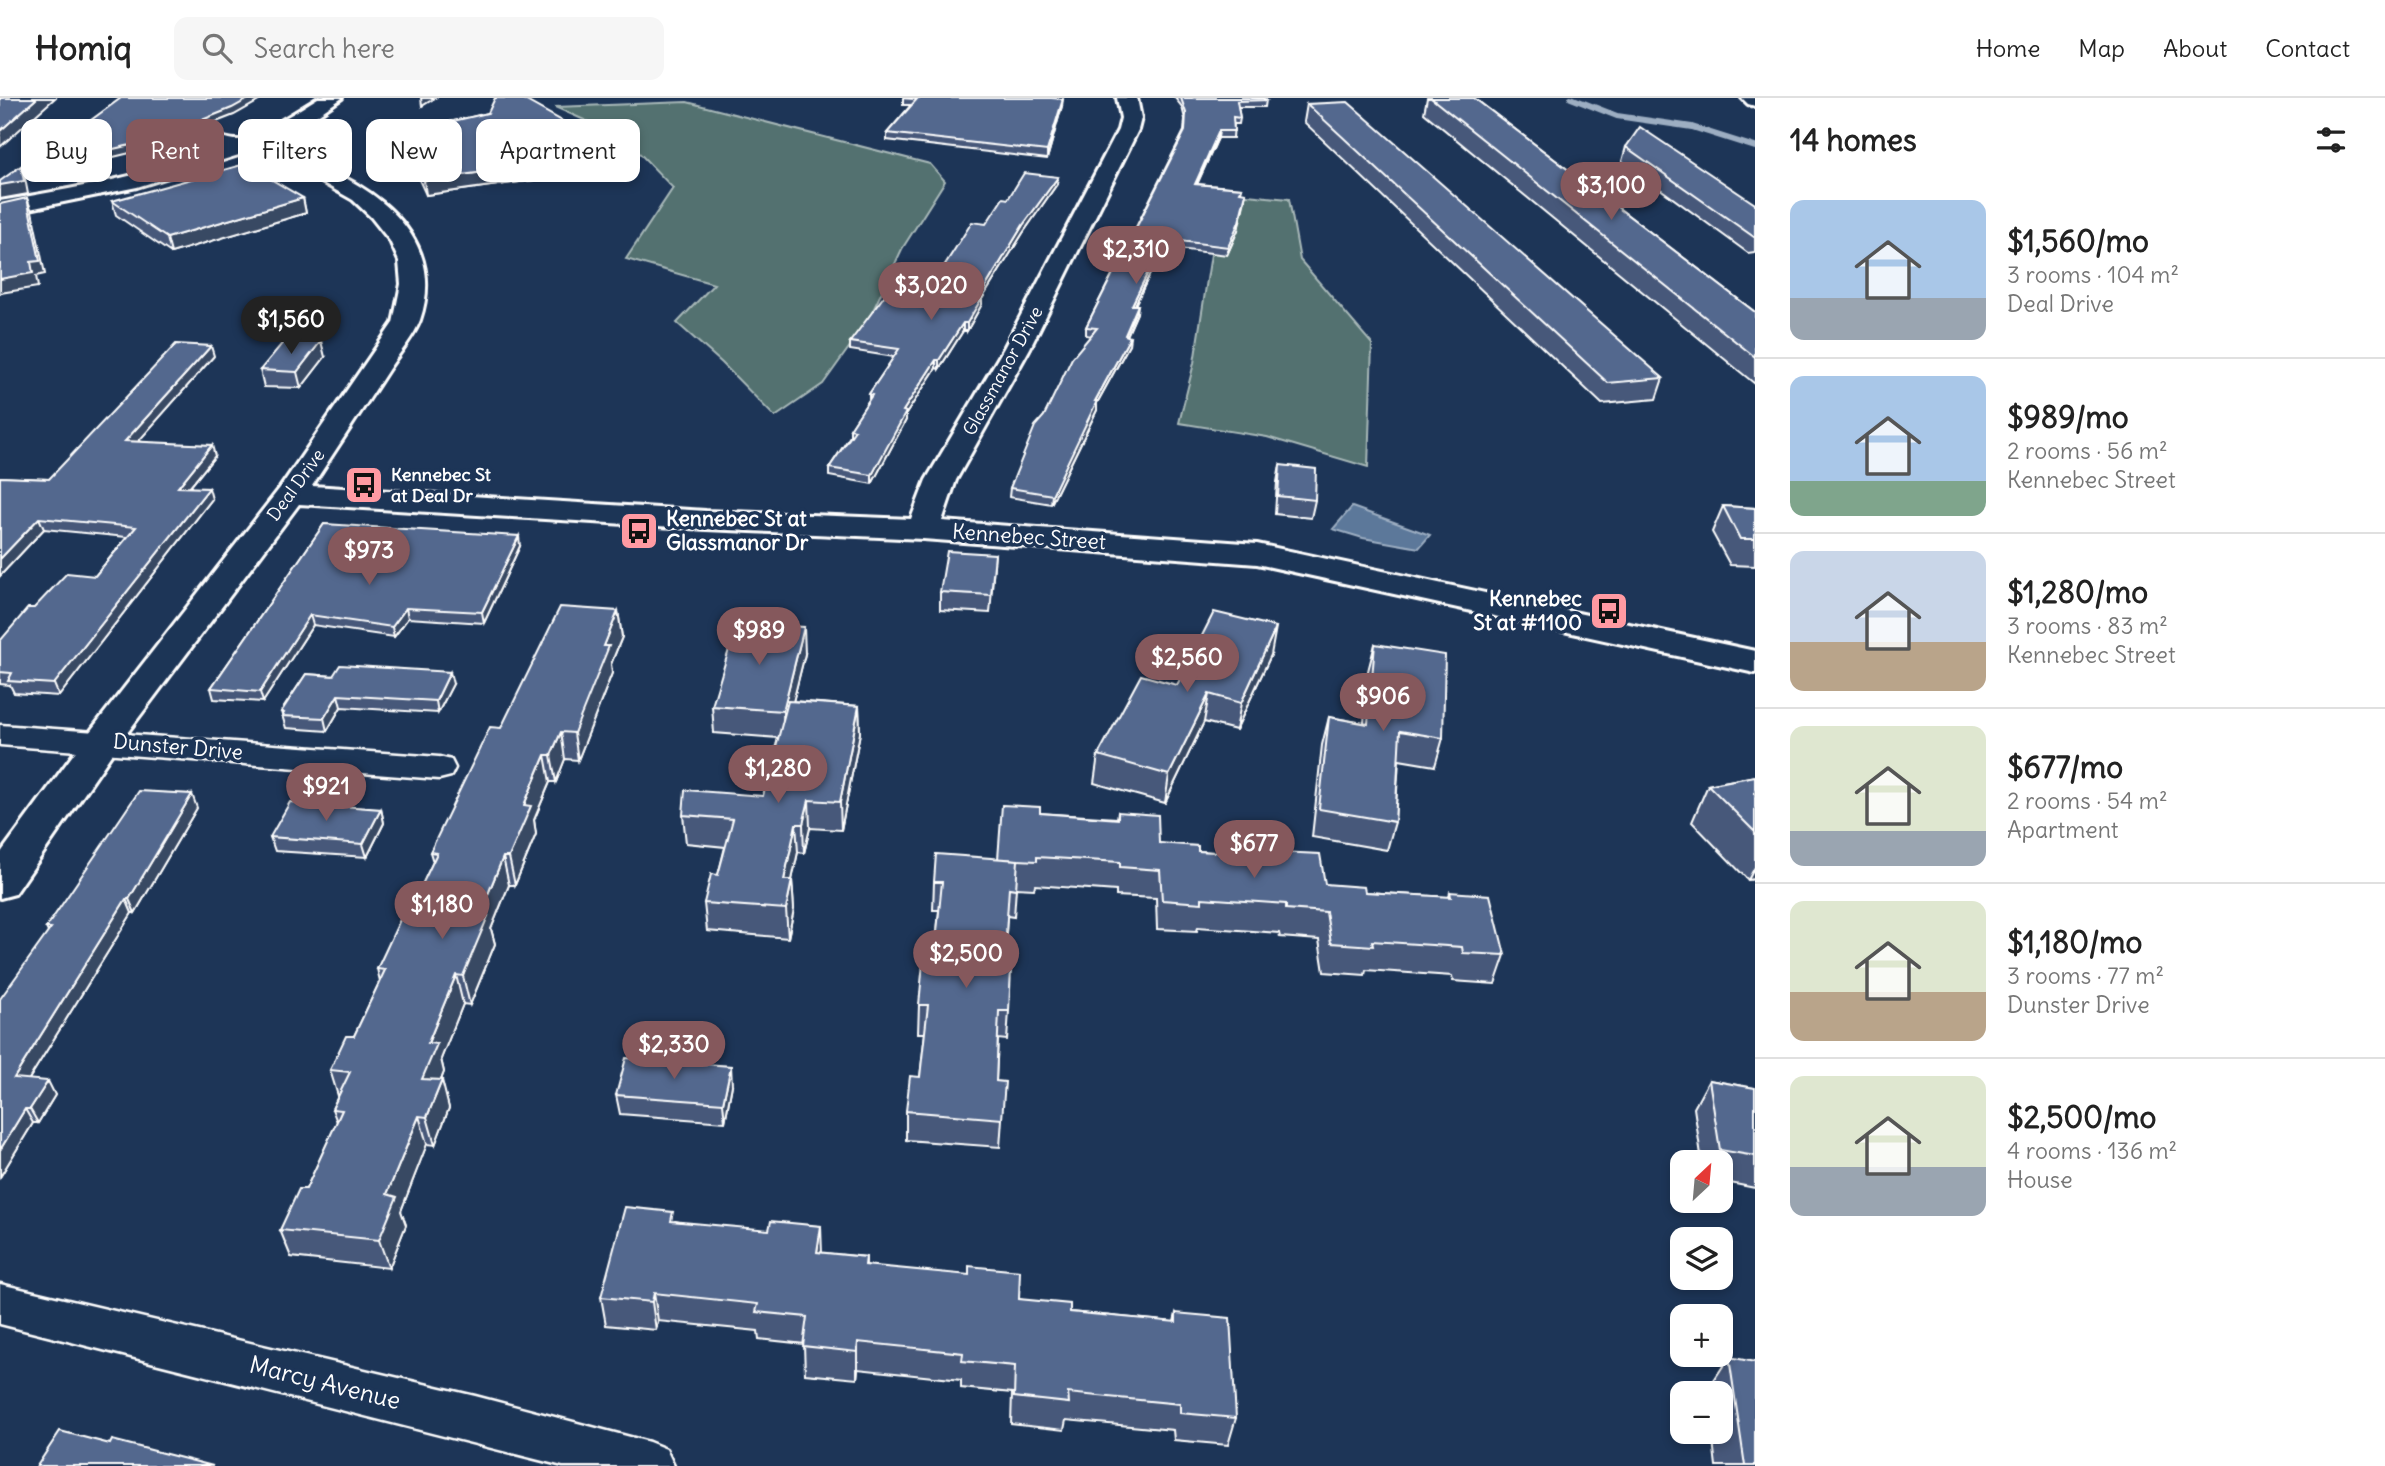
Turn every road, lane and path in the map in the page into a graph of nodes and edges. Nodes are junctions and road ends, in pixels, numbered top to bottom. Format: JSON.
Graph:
{"nodes":[{"id":1,"x":310,"y":98,"type":"edge"},
{"id":2,"x":332,"y":98,"type":"edge"},
{"id":3,"x":1127,"y":98,"type":"edge"},
{"id":4,"x":229,"y":144,"type":"junction"},
{"id":5,"x":0,"y":194,"type":"edge"},
{"id":6,"x":40,"y":194,"type":"junction"},
{"id":7,"x":0,"y":208,"type":"edge"},
{"id":8,"x":291,"y":494,"type":"junction"},
{"id":9,"x":923,"y":530,"type":"junction"},
{"id":10,"x":1755,"y":662,"type":"edge"},
{"id":11,"x":0,"y":735,"type":"edge"},
{"id":12,"x":102,"y":741,"type":"junction"},
{"id":13,"x":439,"y":768,"type":"dead end"},
{"id":14,"x":0,"y":884,"type":"edge"},
{"id":15,"x":0,"y":1304,"type":"edge"},
{"id":16,"x":649,"y":1466,"type":"edge"}],
"edges":[{"from":1,"to":4,"type":"street"},
{"from":2,"to":4,"type":"street"},
{"from":3,"to":9,"type":"street","name":"Glassmanor Drive"},
{"from":4,"to":6,"type":"street"},
{"from":4,"to":8,"type":"street","name":"Deal Drive"},
{"from":5,"to":6,"type":"street"},
{"from":6,"to":7,"type":"street"},
{"from":8,"to":9,"type":"street","name":"Kennebec Street"},
{"from":8,"to":12,"type":"street","name":"Deal Drive"},
{"from":9,"to":10,"type":"street","name":"Kennebec Street"},
{"from":11,"to":12,"type":"street","name":"Dunster Drive"},
{"from":12,"to":13,"type":"street","name":"Dunster Drive"},
{"from":12,"to":14,"type":"street","name":"Deal Drive"},
{"from":15,"to":16,"type":"street","name":"Marcy Avenue"}]}
